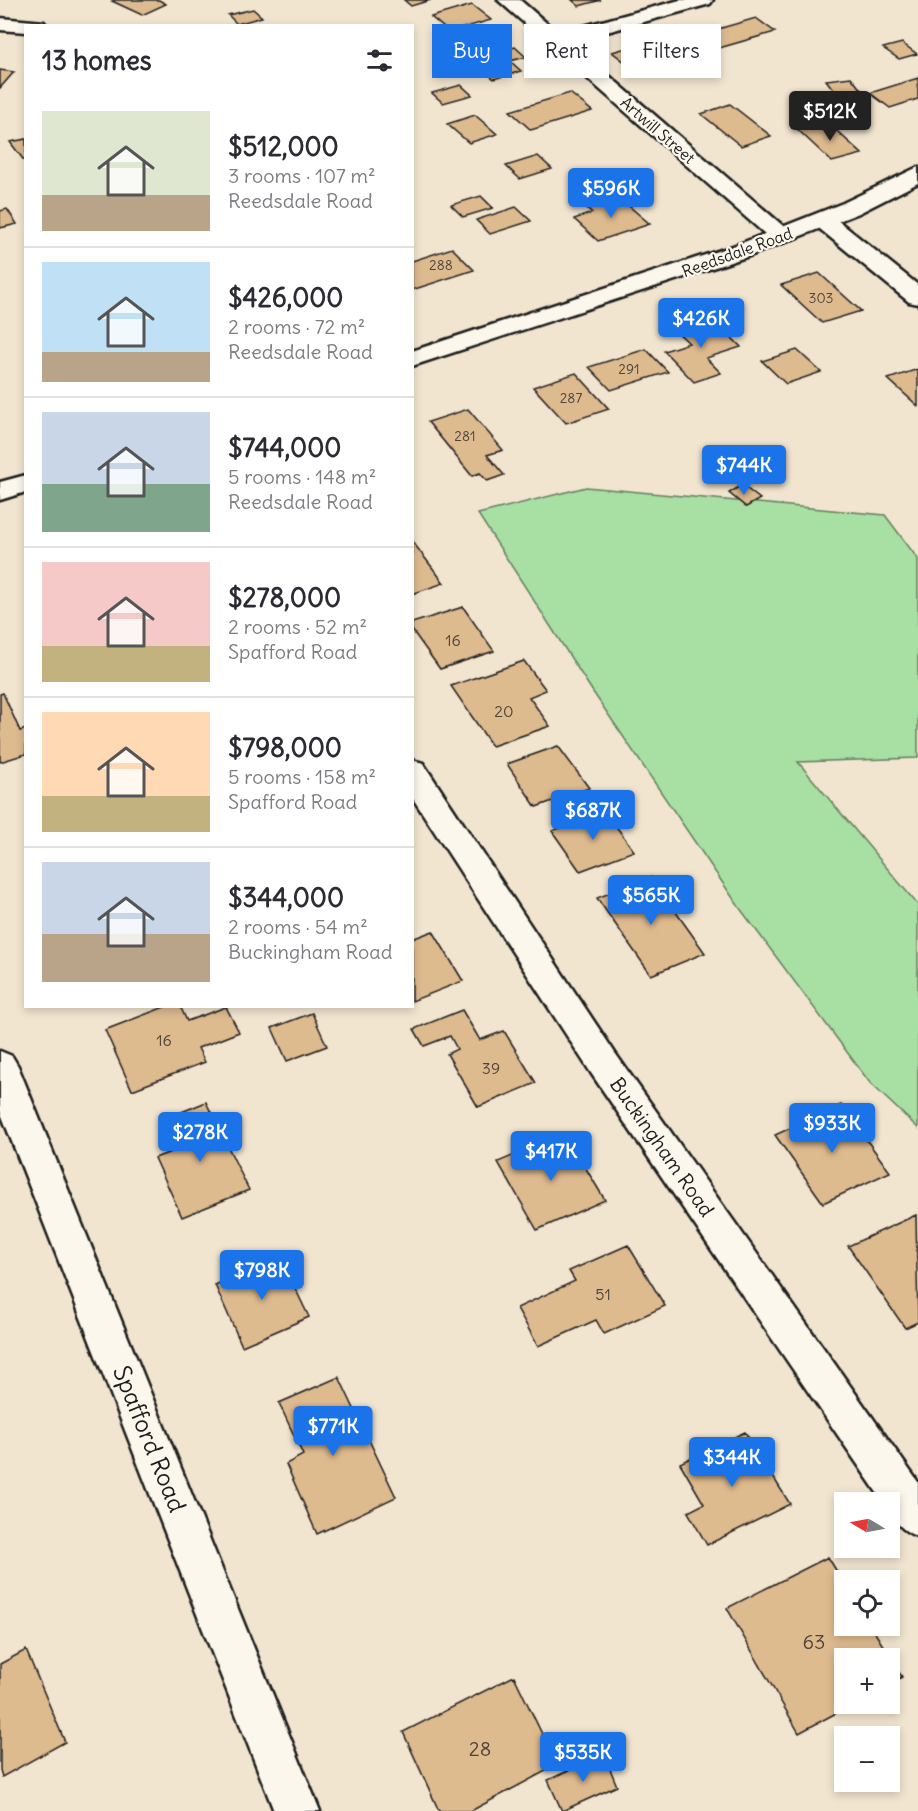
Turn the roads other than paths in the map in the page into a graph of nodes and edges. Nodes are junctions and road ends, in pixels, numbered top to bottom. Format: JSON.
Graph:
{"nodes":[{"id":1,"x":508,"y":0,"type":"edge"},
{"id":2,"x":703,"y":0,"type":"edge"},
{"id":3,"x":0,"y":24,"type":"edge"},
{"id":4,"x":536,"y":24,"type":"edge"},
{"id":5,"x":24,"y":25,"type":"edge"},
{"id":6,"x":609,"y":25,"type":"edge"},
{"id":7,"x":599,"y":78,"type":"edge"},
{"id":8,"x":918,"y":174,"type":"edge"},
{"id":9,"x":823,"y":220,"type":"junction"},
{"id":10,"x":782,"y":236,"type":"junction"},
{"id":11,"x":918,"y":297,"type":"edge"},
{"id":12,"x":414,"y":358,"type":"edge"},
{"id":13,"x":24,"y":484,"type":"edge"},
{"id":14,"x":0,"y":491,"type":"edge"},
{"id":15,"x":414,"y":774,"type":"edge"},
{"id":16,"x":0,"y":1066,"type":"edge"},
{"id":17,"x":918,"y":1517,"type":"edge"},
{"id":18,"x":297,"y":1811,"type":"edge"}],
"edges":[{"from":1,"to":4,"type":"street","name":"Artwill Street"},
{"from":2,"to":6,"type":"street"},
{"from":3,"to":5,"type":"street"},
{"from":7,"to":10,"type":"street","name":"Artwill Street"},
{"from":8,"to":9,"type":"street","name":"Reedsdale Road"},
{"from":9,"to":10,"type":"street","name":"Reedsdale Road"},
{"from":9,"to":11,"type":"street"},
{"from":10,"to":12,"type":"street","name":"Reedsdale Road"},
{"from":13,"to":14,"type":"street"},
{"from":15,"to":17,"type":"street","name":"Buckingham Road"},
{"from":16,"to":18,"type":"street","name":"Spafford Road"}]}
